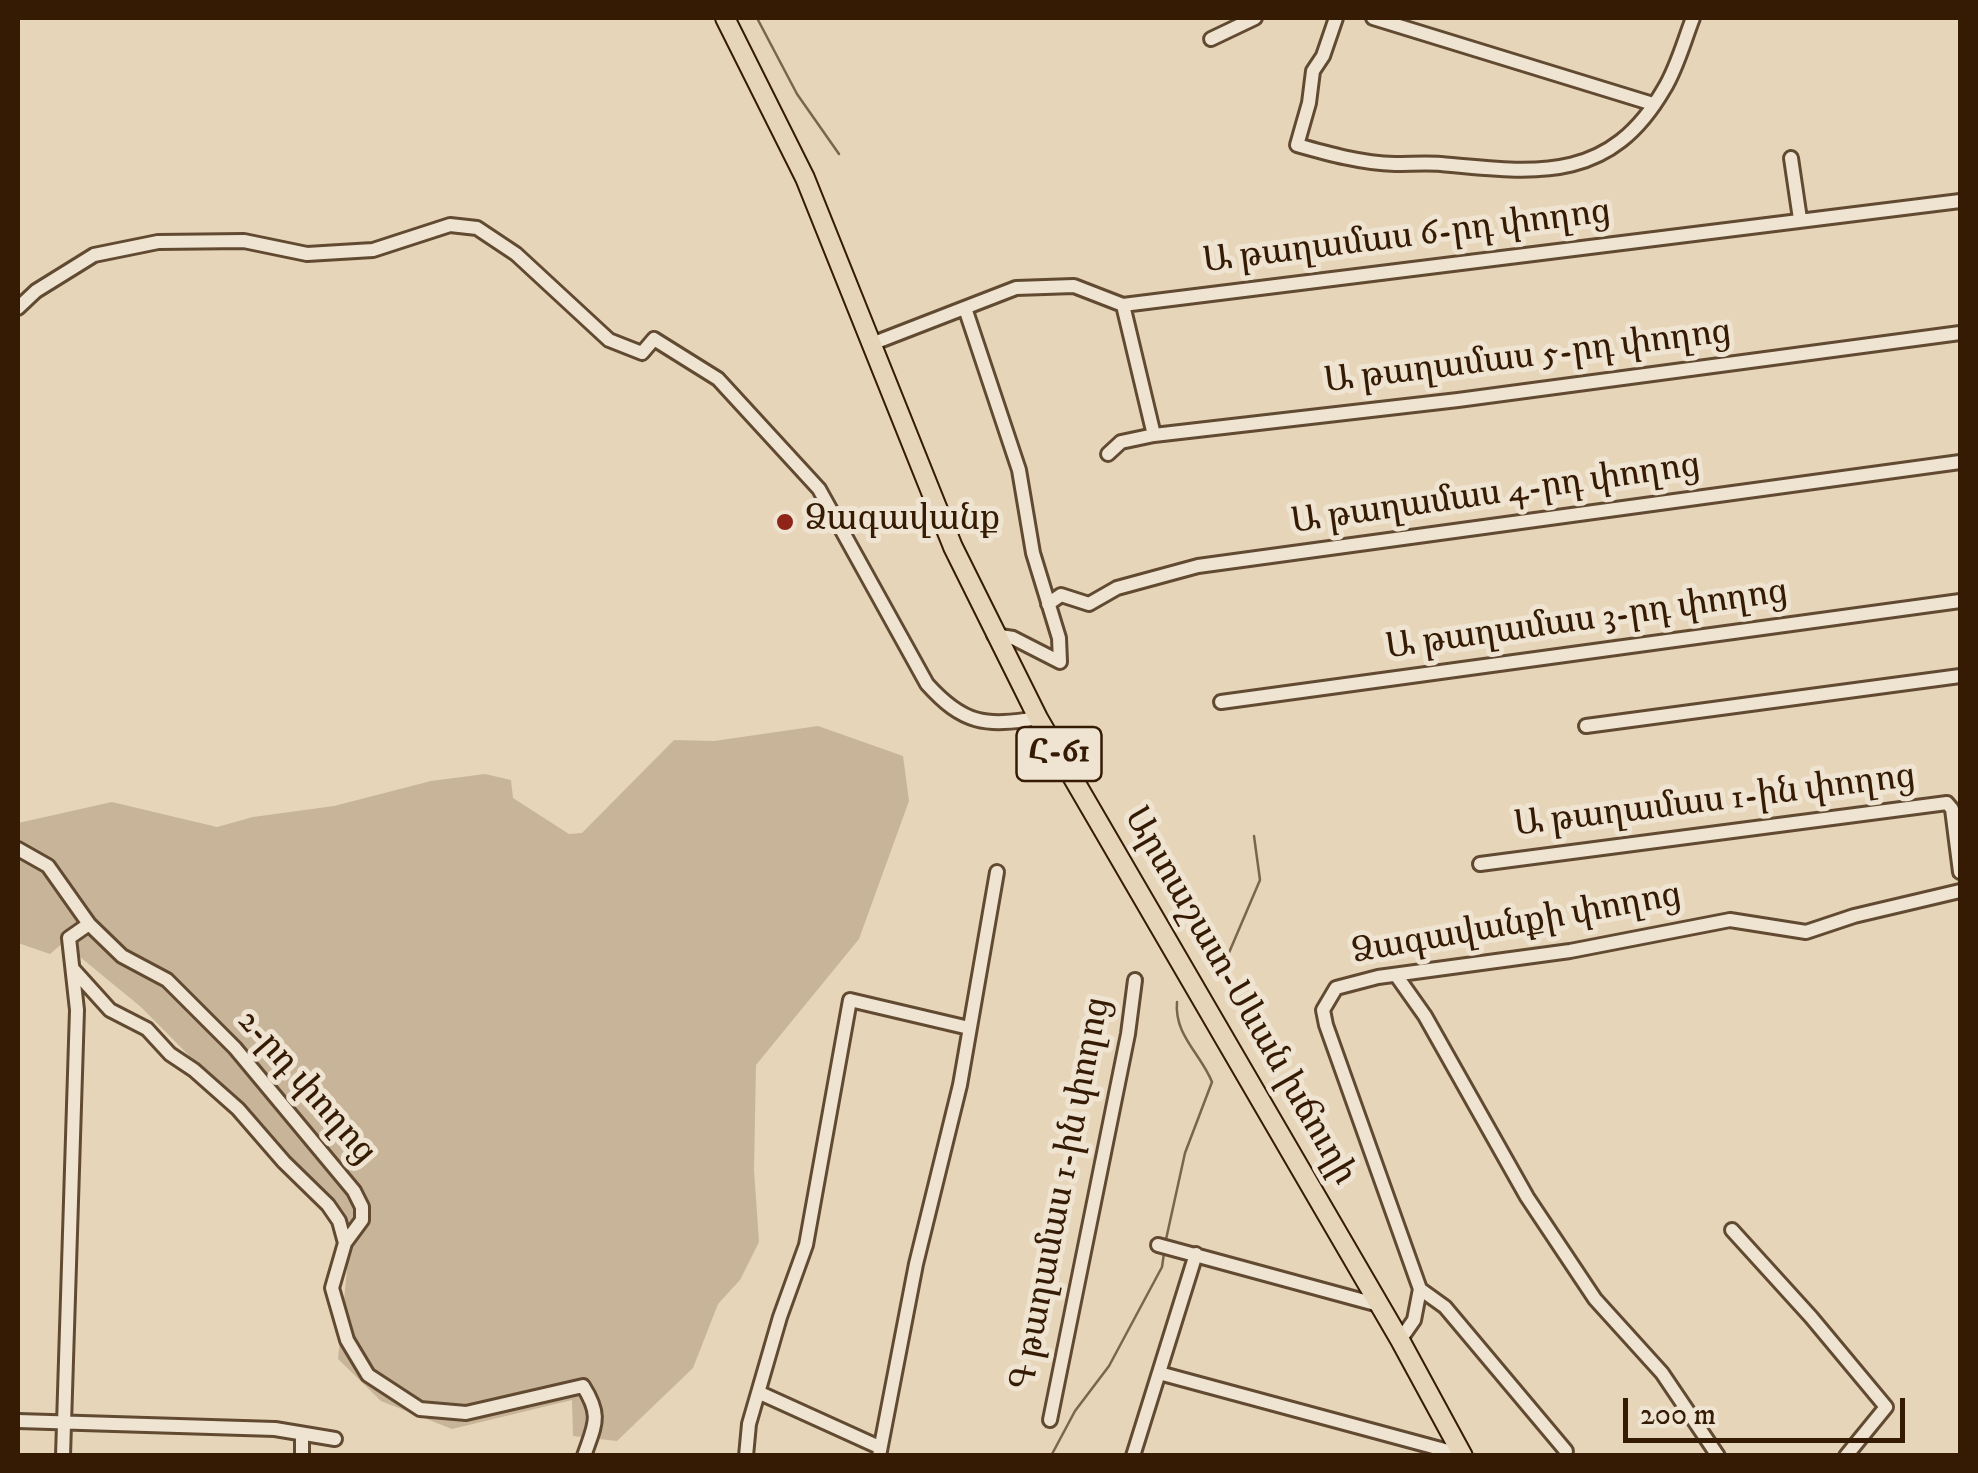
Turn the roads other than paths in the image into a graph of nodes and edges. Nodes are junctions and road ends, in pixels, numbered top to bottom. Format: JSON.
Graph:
{"nodes":[{"id":1,"x":724,"y":18,"type":"edge"},
{"id":2,"x":1255,"y":18,"type":"edge"},
{"id":3,"x":1336,"y":18,"type":"edge"},
{"id":4,"x":1373,"y":18,"type":"edge"},
{"id":5,"x":1693,"y":18,"type":"edge"},
{"id":6,"x":1211,"y":39,"type":"dead end"},
{"id":7,"x":1653,"y":104,"type":"junction"},
{"id":8,"x":1791,"y":158,"type":"dead end"},
{"id":9,"x":1960,"y":201,"type":"edge"},
{"id":10,"x":1800,"y":219,"type":"junction"},
{"id":11,"x":1123,"y":305,"type":"junction"},
{"id":12,"x":18,"y":308,"type":"edge"},
{"id":13,"x":965,"y":308,"type":"junction"},
{"id":14,"x":1960,"y":332,"type":"edge"},
{"id":15,"x":874,"y":344,"type":"junction"},
{"id":16,"x":1154,"y":435,"type":"junction"},
{"id":17,"x":1108,"y":454,"type":"dead end"},
{"id":18,"x":1960,"y":462,"type":"edge"},
{"id":19,"x":1960,"y":601,"type":"edge"},
{"id":20,"x":1048,"y":604,"type":"junction"},
{"id":21,"x":994,"y":635,"type":"junction"},
{"id":22,"x":1960,"y":676,"type":"edge"},
{"id":23,"x":1222,"y":702,"type":"dead end"},
{"id":24,"x":1038,"y":718,"type":"junction"},
{"id":25,"x":1586,"y":726,"type":"dead end"},
{"id":26,"x":18,"y":849,"type":"edge"},
{"id":27,"x":1480,"y":864,"type":"dead end"},
{"id":28,"x":998,"y":872,"type":"dead end"},
{"id":29,"x":1960,"y":872,"type":"edge"},
{"id":30,"x":1960,"y":891,"type":"edge"},
{"id":31,"x":90,"y":924,"type":"junction"},
{"id":32,"x":72,"y":968,"type":"junction"},
{"id":33,"x":1396,"y":976,"type":"junction"},
{"id":34,"x":1135,"y":980,"type":"dead end"},
{"id":35,"x":968,"y":1028,"type":"junction"},
{"id":36,"x":1732,"y":1230,"type":"dead end"},
{"id":37,"x":345,"y":1243,"type":"junction"},
{"id":38,"x":1158,"y":1245,"type":"dead end"},
{"id":39,"x":1196,"y":1254,"type":"junction"},
{"id":40,"x":1420,"y":1289,"type":"junction"},
{"id":41,"x":1378,"y":1306,"type":"junction"},
{"id":42,"x":1400,"y":1340,"type":"junction"},
{"id":43,"x":1159,"y":1373,"type":"junction"},
{"id":44,"x":760,"y":1392,"type":"junction"},
{"id":45,"x":1050,"y":1420,"type":"dead end"},
{"id":46,"x":18,"y":1421,"type":"edge"},
{"id":47,"x":64,"y":1423,"type":"junction"},
{"id":48,"x":302,"y":1434,"type":"junction"},
{"id":49,"x":335,"y":1440,"type":"dead end"},
{"id":50,"x":879,"y":1451,"type":"edge"},
{"id":51,"x":1566,"y":1451,"type":"dead end"},
{"id":52,"x":1463,"y":1455,"type":"edge"},
{"id":53,"x":63,"y":1456,"type":"edge"},
{"id":54,"x":302,"y":1456,"type":"edge"},
{"id":55,"x":584,"y":1456,"type":"edge"},
{"id":56,"x":746,"y":1456,"type":"edge"},
{"id":57,"x":1133,"y":1456,"type":"edge"},
{"id":58,"x":1718,"y":1456,"type":"edge"},
{"id":59,"x":1846,"y":1456,"type":"edge"}],
"edges":[{"from":1,"to":15,"type":"main road","name":"Արտաշատ-Սևան խճուղի","number":"Հ-61"},
{"from":2,"to":6,"type":"street"},
{"from":3,"to":7,"type":"street"},
{"from":4,"to":7,"type":"street"},
{"from":5,"to":7,"type":"street"},
{"from":8,"to":10,"type":"street"},
{"from":9,"to":10,"type":"street","name":"Ա թաղամաս 6-րդ փողոց"},
{"from":10,"to":11,"type":"street","name":"Ա թաղամաս 6-րդ փողոց"},
{"from":11,"to":13,"type":"street","name":"Ա թաղամաս 6-րդ փողոց"},
{"from":11,"to":16,"type":"street"},
{"from":12,"to":24,"type":"street"},
{"from":13,"to":15,"type":"street","name":"Ա թաղամաս 6-րդ փողոց"},
{"from":13,"to":20,"type":"street"},
{"from":14,"to":16,"type":"street","name":"Ա թաղամաս 5-րդ փողոց"},
{"from":15,"to":21,"type":"main road","name":"Արտաշատ-Սևան խճուղի","number":"Հ-61"},
{"from":16,"to":17,"type":"street","name":"Ա թաղամաս 5-րդ փողոց"},
{"from":18,"to":20,"type":"street","name":"Ա թաղամաս 4-րդ փողոց"},
{"from":19,"to":23,"type":"street","name":"Ա թաղամաս 3-րդ փողոց"},
{"from":20,"to":21,"type":"street"},
{"from":21,"to":24,"type":"main road","name":"Արտաշատ-Սևան խճուղի","number":"Հ-61"},
{"from":22,"to":25,"type":"street"},
{"from":24,"to":41,"type":"main road","name":"Արտաշատ-Սևան խճուղի","number":"Հ-61"},
{"from":26,"to":31,"type":"street","name":"2-րդ փողոց"},
{"from":27,"to":29,"type":"street","name":"Ա թաղամաս 1-ին փողոց"},
{"from":28,"to":35,"type":"street"},
{"from":30,"to":33,"type":"street","name":"Ձագավանքի փողոց"},
{"from":31,"to":32,"type":"street"},
{"from":31,"to":37,"type":"street","name":"2-րդ փողոց"},
{"from":32,"to":37,"type":"street"},
{"from":32,"to":47,"type":"street"},
{"from":33,"to":40,"type":"street","name":"Ձագավանքի փողոց"},
{"from":33,"to":58,"type":"street"},
{"from":34,"to":45,"type":"street","name":"Գ թաղամաս 1-ին փողոց"},
{"from":35,"to":44,"type":"street"},
{"from":35,"to":50,"type":"street"},
{"from":36,"to":59,"type":"street"},
{"from":37,"to":55,"type":"street","name":"2-րդ փողոց"},
{"from":38,"to":39,"type":"street"},
{"from":39,"to":41,"type":"street"},
{"from":39,"to":43,"type":"street"},
{"from":40,"to":42,"type":"street"},
{"from":40,"to":51,"type":"street"},
{"from":41,"to":42,"type":"main road","name":"Արտաշատ-Սևան խճուղի","number":"Հ-61"},
{"from":42,"to":52,"type":"main road","name":"Արտաշատ-Սևան խճուղի","number":"Հ-61"},
{"from":43,"to":52,"type":"street"},
{"from":43,"to":57,"type":"street"},
{"from":44,"to":50,"type":"street"},
{"from":44,"to":56,"type":"street"},
{"from":46,"to":47,"type":"street"},
{"from":47,"to":48,"type":"street"},
{"from":47,"to":53,"type":"street"},
{"from":48,"to":49,"type":"street"},
{"from":48,"to":54,"type":"street"}]}
